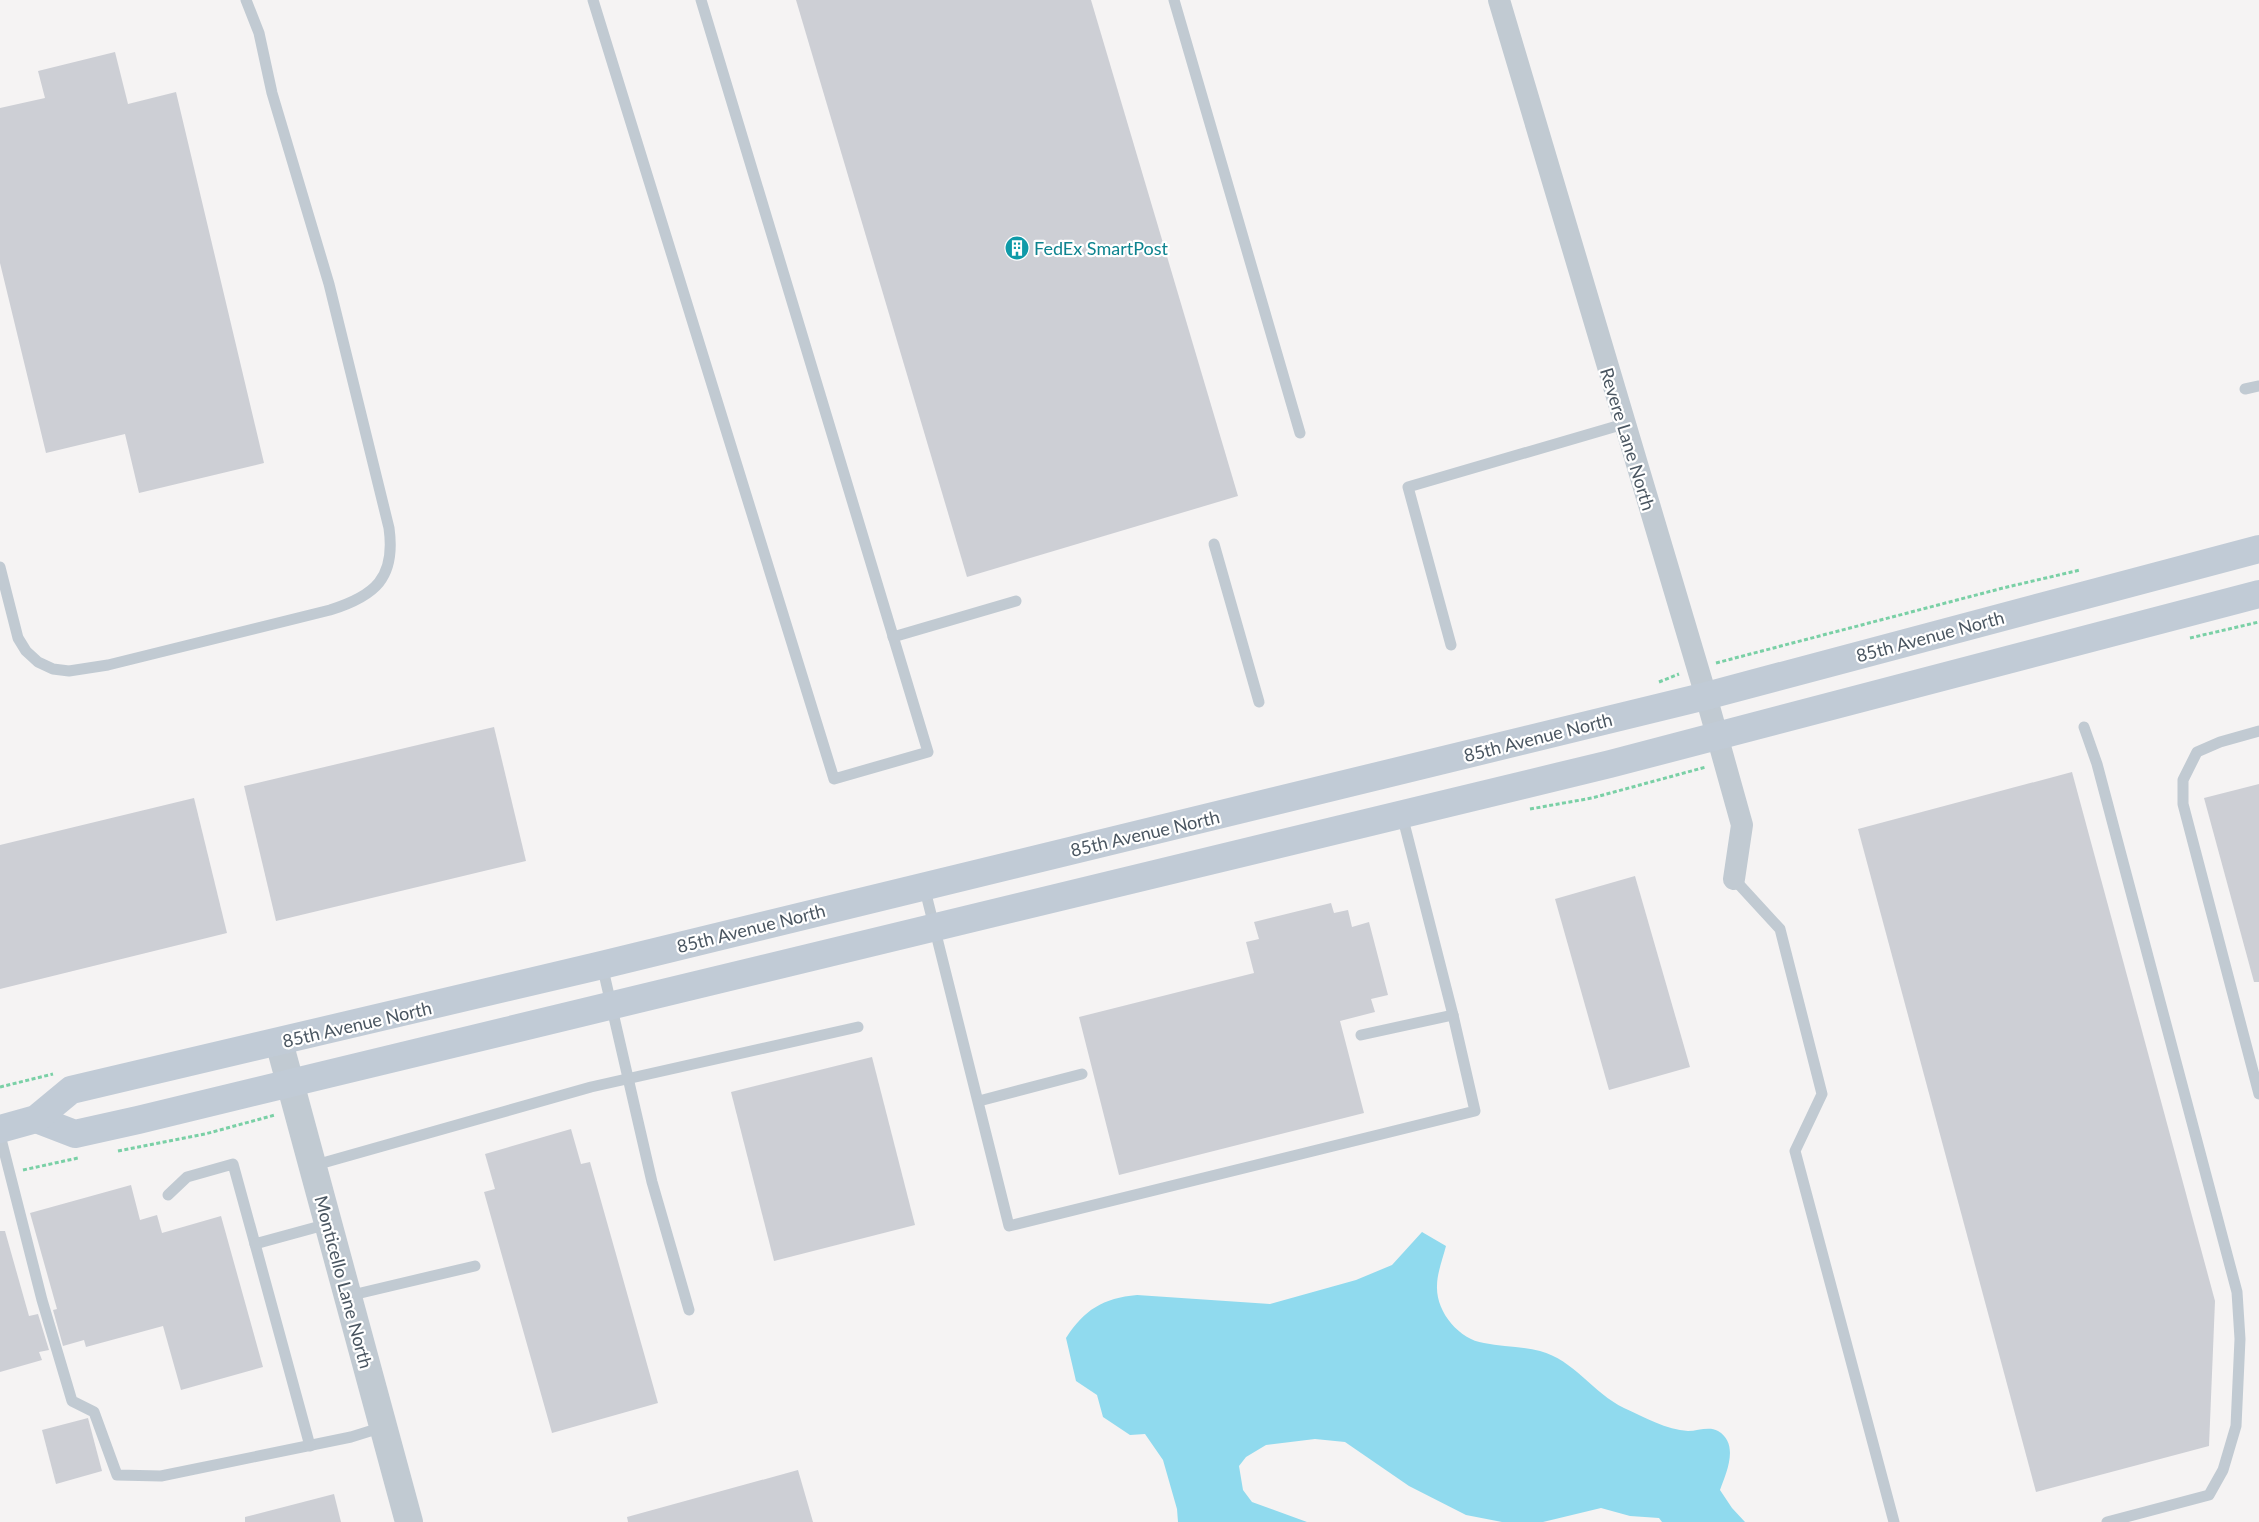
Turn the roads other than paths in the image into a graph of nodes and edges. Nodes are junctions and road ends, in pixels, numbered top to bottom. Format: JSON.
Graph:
{"nodes":[{"id":1,"x":246,"y":0,"type":"edge"},
{"id":2,"x":592,"y":0,"type":"edge"},
{"id":3,"x":701,"y":0,"type":"edge"},
{"id":4,"x":1174,"y":0,"type":"edge"},
{"id":5,"x":1499,"y":0,"type":"edge"},
{"id":6,"x":2259,"y":386,"type":"edge"},
{"id":7,"x":2245,"y":389,"type":"dead end"},
{"id":8,"x":1624,"y":424,"type":"junction"},
{"id":9,"x":1300,"y":433,"type":"dead end"},
{"id":10,"x":1214,"y":544,"type":"dead end"},
{"id":11,"x":2259,"y":549,"type":"edge"},
{"id":12,"x":0,"y":567,"type":"edge"},
{"id":13,"x":2259,"y":594,"type":"edge"},
{"id":14,"x":1016,"y":601,"type":"dead end"},
{"id":15,"x":893,"y":636,"type":"junction"},
{"id":16,"x":1451,"y":645,"type":"dead end"},
{"id":17,"x":1706,"y":696,"type":"junction"},
{"id":18,"x":1259,"y":702,"type":"dead end"},
{"id":19,"x":2084,"y":727,"type":"dead end"},
{"id":20,"x":2259,"y":731,"type":"edge"},
{"id":21,"x":1717,"y":737,"type":"junction"},
{"id":22,"x":1402,"y":815,"type":"junction"},
{"id":23,"x":1734,"y":880,"type":"joint"},
{"id":24,"x":924,"y":886,"type":"junction"},
{"id":25,"x":935,"y":927,"type":"junction"},
{"id":26,"x":602,"y":965,"type":"junction"},
{"id":27,"x":612,"y":1005,"type":"junction"},
{"id":28,"x":1453,"y":1015,"type":"junction"},
{"id":29,"x":858,"y":1027,"type":"dead end"},
{"id":30,"x":1361,"y":1034,"type":"dead end"},
{"id":31,"x":279,"y":1042,"type":"junction"},
{"id":32,"x":1082,"y":1074,"type":"dead end"},
{"id":33,"x":628,"y":1079,"type":"junction"},
{"id":34,"x":290,"y":1084,"type":"junction"},
{"id":35,"x":2259,"y":1094,"type":"edge"},
{"id":36,"x":979,"y":1101,"type":"junction"},
{"id":37,"x":36,"y":1119,"type":"junction"},
{"id":38,"x":0,"y":1128,"type":"edge"},
{"id":39,"x":0,"y":1135,"type":"edge"},
{"id":40,"x":312,"y":1166,"type":"junction"},
{"id":41,"x":168,"y":1194,"type":"dead end"},
{"id":42,"x":328,"y":1224,"type":"junction"},
{"id":43,"x":255,"y":1244,"type":"junction"},
{"id":44,"x":475,"y":1266,"type":"dead end"},
{"id":45,"x":348,"y":1296,"type":"junction"},
{"id":46,"x":688,"y":1310,"type":"dead end"},
{"id":47,"x":383,"y":1428,"type":"junction"},
{"id":48,"x":310,"y":1446,"type":"junction"},
{"id":49,"x":409,"y":1522,"type":"edge"},
{"id":50,"x":1894,"y":1522,"type":"edge"},
{"id":51,"x":2107,"y":1522,"type":"edge"}],
"edges":[{"from":1,"to":12,"type":"lane"},
{"from":2,"to":15,"type":"lane"},
{"from":3,"to":15,"type":"lane"},
{"from":4,"to":9,"type":"lane"},
{"from":5,"to":8,"type":"street","name":"Revere Lane North"},
{"from":6,"to":7,"type":"lane"},
{"from":8,"to":16,"type":"lane"},
{"from":8,"to":17,"type":"street","name":"Revere Lane North"},
{"from":10,"to":18,"type":"lane"},
{"from":11,"to":17,"type":"main road","name":"85th Avenue North"},
{"from":13,"to":21,"type":"main road"},
{"from":14,"to":15,"type":"lane"},
{"from":17,"to":21,"type":"street","name":"Revere Lane North"},
{"from":17,"to":24,"type":"main road","name":"85th Avenue North"},
{"from":19,"to":51,"type":"lane"},
{"from":20,"to":35,"type":"lane"},
{"from":21,"to":22,"type":"main road"},
{"from":21,"to":23,"type":"street","name":"Revere Lane North"},
{"from":22,"to":25,"type":"main road"},
{"from":22,"to":28,"type":"lane"},
{"from":23,"to":50,"type":"lane"},
{"from":24,"to":25,"type":"lane"},
{"from":24,"to":26,"type":"main road","name":"85th Avenue North"},
{"from":25,"to":27,"type":"main road"},
{"from":25,"to":36,"type":"lane"},
{"from":26,"to":27,"type":"lane"},
{"from":26,"to":31,"type":"main road","name":"85th Avenue North"},
{"from":27,"to":33,"type":"lane"},
{"from":27,"to":34,"type":"main road"},
{"from":28,"to":30,"type":"lane"},
{"from":28,"to":36,"type":"lane"},
{"from":29,"to":33,"type":"lane"},
{"from":31,"to":34,"type":"street","name":"Monticello Lane North"},
{"from":31,"to":37,"type":"main road","name":"85th Avenue North"},
{"from":32,"to":36,"type":"lane"},
{"from":33,"to":40,"type":"lane"},
{"from":33,"to":46,"type":"lane"},
{"from":34,"to":37,"type":"main road"},
{"from":34,"to":40,"type":"street","name":"Monticello Lane North"},
{"from":37,"to":38,"type":"main road","name":"85th Avenue North"},
{"from":39,"to":48,"type":"lane"},
{"from":40,"to":42,"type":"street","name":"Monticello Lane North"},
{"from":41,"to":43,"type":"lane"},
{"from":42,"to":43,"type":"lane"},
{"from":42,"to":45,"type":"street","name":"Monticello Lane North"},
{"from":43,"to":48,"type":"lane"},
{"from":44,"to":45,"type":"lane"},
{"from":45,"to":47,"type":"street","name":"Monticello Lane North"},
{"from":47,"to":48,"type":"lane"},
{"from":47,"to":49,"type":"street","name":"Monticello Lane North"}]}
